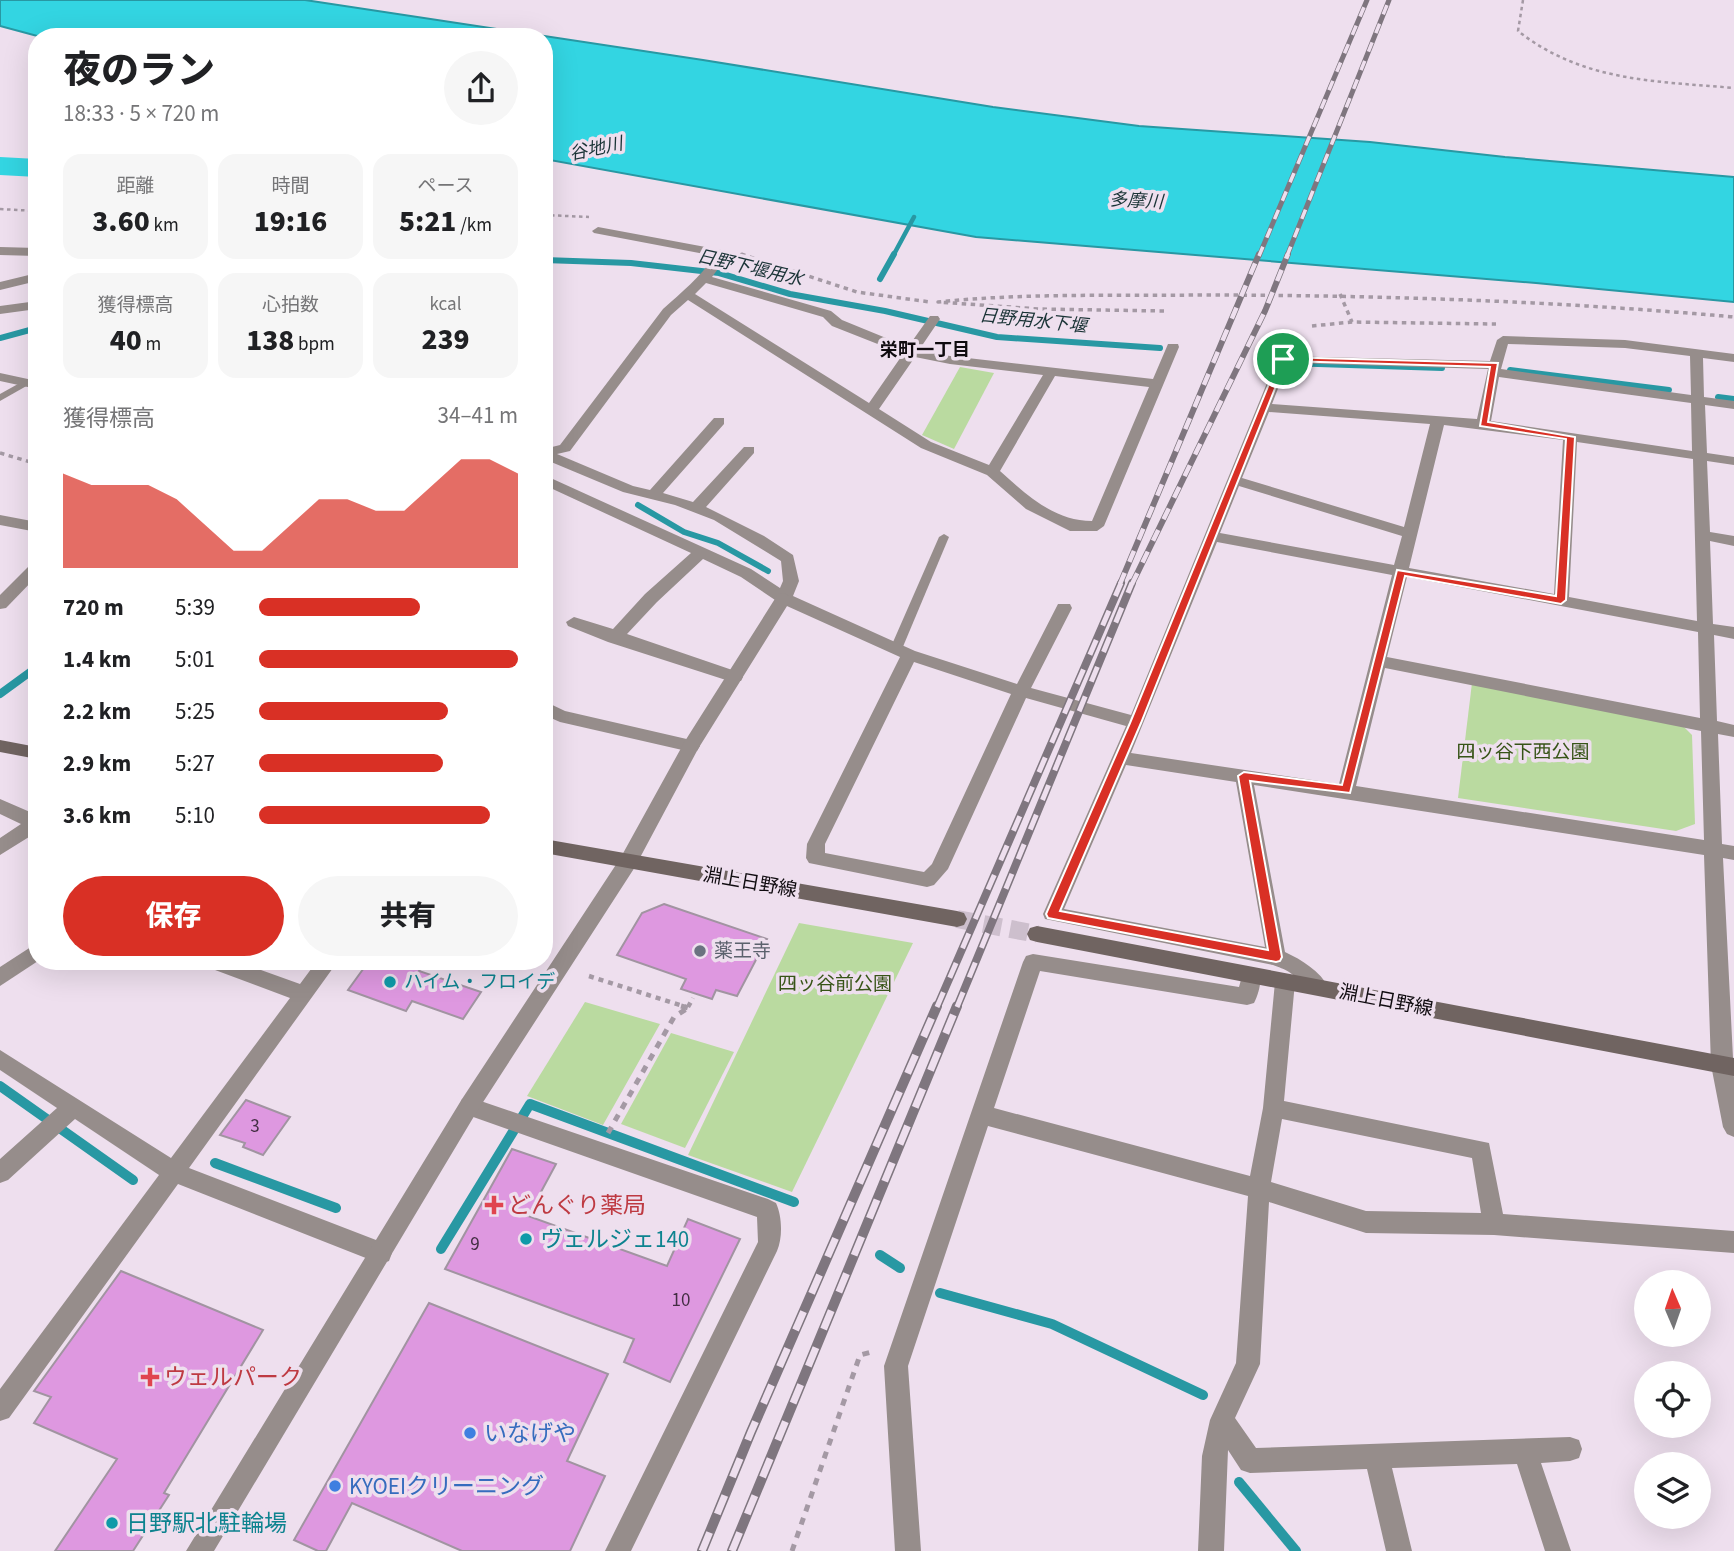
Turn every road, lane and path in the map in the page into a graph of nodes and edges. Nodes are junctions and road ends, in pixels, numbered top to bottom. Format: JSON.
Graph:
{"nodes":[{"id":1,"x":1522,"y":0,"type":"edge"},
{"id":2,"x":1734,"y":88,"type":"edge"},
{"id":3,"x":0,"y":209,"type":"edge"},
{"id":4,"x":28,"y":211,"type":"edge"},
{"id":5,"x":598,"y":231,"type":"dead end"},
{"id":6,"x":0,"y":251,"type":"edge"},
{"id":7,"x":28,"y":252,"type":"edge"},
{"id":8,"x":708,"y":274,"type":"junction"},
{"id":9,"x":28,"y":279,"type":"edge"},
{"id":10,"x":0,"y":286,"type":"edge"},
{"id":11,"x":685,"y":293,"type":"junction"},
{"id":12,"x":1340,"y":294,"type":"junction"},
{"id":13,"x":28,"y":306,"type":"edge"},
{"id":14,"x":0,"y":310,"type":"edge"},
{"id":15,"x":1164,"y":311,"type":"dead end"},
{"id":16,"x":1734,"y":317,"type":"edge"},
{"id":17,"x":1352,"y":322,"type":"dead end"},
{"id":18,"x":932,"y":323,"type":"dead end"},
{"id":19,"x":1172,"y":347,"type":"dead end"},
{"id":20,"x":910,"y":352,"type":"junction"},
{"id":21,"x":1696,"y":353,"type":"junction"},
{"id":22,"x":1734,"y":358,"type":"edge"},
{"id":23,"x":1493,"y":368,"type":"junction"},
{"id":24,"x":1052,"y":372,"type":"junction"},
{"id":25,"x":0,"y":377,"type":"edge"},
{"id":26,"x":28,"y":380,"type":"edge"},
{"id":27,"x":28,"y":384,"type":"edge"},
{"id":28,"x":1158,"y":384,"type":"junction"},
{"id":29,"x":0,"y":398,"type":"edge"},
{"id":30,"x":1697,"y":399,"type":"junction"},
{"id":31,"x":1734,"y":405,"type":"edge"},
{"id":32,"x":1263,"y":407,"type":"junction"},
{"id":33,"x":871,"y":411,"type":"junction"},
{"id":34,"x":719,"y":421,"type":"dead end"},
{"id":35,"x":1438,"y":421,"type":"junction"},
{"id":36,"x":1483,"y":424,"type":"junction"},
{"id":37,"x":1570,"y":437,"type":"junction"},
{"id":38,"x":749,"y":450,"type":"dead end"},
{"id":39,"x":553,"y":451,"type":"edge"},
{"id":40,"x":0,"y":453,"type":"edge"},
{"id":41,"x":1699,"y":456,"type":"junction"},
{"id":42,"x":553,"y":458,"type":"edge"},
{"id":43,"x":28,"y":461,"type":"edge"},
{"id":44,"x":1734,"y":461,"type":"edge"},
{"id":45,"x":992,"y":472,"type":"junction"},
{"id":46,"x":1233,"y":480,"type":"junction"},
{"id":47,"x":553,"y":483,"type":"edge"},
{"id":48,"x":653,"y":495,"type":"junction"},
{"id":49,"x":696,"y":508,"type":"junction"},
{"id":50,"x":0,"y":520,"type":"edge"},
{"id":51,"x":28,"y":525,"type":"edge"},
{"id":52,"x":1410,"y":534,"type":"junction"},
{"id":53,"x":1702,"y":535,"type":"junction"},
{"id":54,"x":1210,"y":536,"type":"junction"},
{"id":55,"x":944,"y":537,"type":"dead end"},
{"id":56,"x":1734,"y":541,"type":"edge"},
{"id":57,"x":702,"y":552,"type":"junction"},
{"id":58,"x":1401,"y":572,"type":"junction"},
{"id":59,"x":28,"y":576,"type":"edge"},
{"id":60,"x":784,"y":598,"type":"junction"},
{"id":61,"x":1561,"y":600,"type":"junction"},
{"id":62,"x":0,"y":604,"type":"edge"},
{"id":63,"x":1064,"y":608,"type":"dead end"},
{"id":64,"x":574,"y":622,"type":"dead end"},
{"id":65,"x":1705,"y":628,"type":"junction"},
{"id":66,"x":1734,"y":633,"type":"edge"},
{"id":67,"x":614,"y":638,"type":"junction"},
{"id":68,"x":903,"y":652,"type":"junction"},
{"id":69,"x":1379,"y":661,"type":"junction"},
{"id":70,"x":735,"y":677,"type":"junction"},
{"id":71,"x":1021,"y":691,"type":"junction"},
{"id":72,"x":553,"y":712,"type":"edge"},
{"id":73,"x":1136,"y":723,"type":"junction"},
{"id":74,"x":1709,"y":726,"type":"junction"},
{"id":75,"x":1734,"y":731,"type":"edge"},
{"id":76,"x":0,"y":746,"type":"edge"},
{"id":77,"x":691,"y":746,"type":"junction"},
{"id":78,"x":28,"y":751,"type":"edge"},
{"id":79,"x":1120,"y":758,"type":"junction"},
{"id":80,"x":1244,"y":776,"type":"junction"},
{"id":81,"x":1346,"y":790,"type":"junction"},
{"id":82,"x":0,"y":806,"type":"edge"},
{"id":83,"x":28,"y":818,"type":"edge"},
{"id":84,"x":28,"y":828,"type":"edge"},
{"id":85,"x":0,"y":848,"type":"edge"},
{"id":86,"x":553,"y":848,"type":"edge"},
{"id":87,"x":1713,"y":848,"type":"junction"},
{"id":88,"x":1734,"y":853,"type":"edge"},
{"id":89,"x":628,"y":862,"type":"junction"},
{"id":90,"x":957,"y":919,"type":"tunnel mouth"},
{"id":91,"x":1037,"y":934,"type":"tunnel mouth"},
{"id":92,"x":1276,"y":957,"type":"junction"},
{"id":93,"x":28,"y":958,"type":"edge"},
{"id":94,"x":238,"y":970,"type":"edge"},
{"id":95,"x":321,"y":970,"type":"edge"},
{"id":96,"x":1251,"y":975,"type":"junction"},
{"id":97,"x":589,"y":976,"type":"dead end"},
{"id":98,"x":0,"y":978,"type":"edge"},
{"id":99,"x":1285,"y":982,"type":"junction"},
{"id":100,"x":1319,"y":988,"type":"junction"},
{"id":101,"x":303,"y":994,"type":"junction"},
{"id":102,"x":693,"y":998,"type":"dead end"},
{"id":103,"x":688,"y":1008,"type":"junction"},
{"id":104,"x":0,"y":1059,"type":"edge"},
{"id":105,"x":1728,"y":1066,"type":"edge"},
{"id":106,"x":469,"y":1106,"type":"junction"},
{"id":107,"x":1273,"y":1108,"type":"junction"},
{"id":108,"x":69,"y":1111,"type":"junction"},
{"id":109,"x":981,"y":1114,"type":"junction"},
{"id":110,"x":1734,"y":1127,"type":"edge"},
{"id":111,"x":610,"y":1130,"type":"dead end"},
{"id":112,"x":0,"y":1173,"type":"edge"},
{"id":113,"x":174,"y":1173,"type":"junction"},
{"id":114,"x":1259,"y":1189,"type":"junction"},
{"id":115,"x":1494,"y":1224,"type":"junction"},
{"id":116,"x":1734,"y":1242,"type":"edge"},
{"id":117,"x":381,"y":1253,"type":"junction"},
{"id":118,"x":904,"y":1343,"type":"junction"},
{"id":119,"x":0,"y":1409,"type":"edge"},
{"id":120,"x":1222,"y":1420,"type":"junction"},
{"id":121,"x":1570,"y":1449,"type":"dead end"},
{"id":122,"x":1525,"y":1451,"type":"junction"},
{"id":123,"x":1377,"y":1458,"type":"junction"},
{"id":124,"x":199,"y":1551,"type":"edge"},
{"id":125,"x":618,"y":1551,"type":"edge"},
{"id":126,"x":792,"y":1551,"type":"edge"},
{"id":127,"x":908,"y":1551,"type":"edge"},
{"id":128,"x":1211,"y":1551,"type":"edge"},
{"id":129,"x":1399,"y":1551,"type":"edge"},
{"id":130,"x":1558,"y":1551,"type":"edge"}],
"edges":[{"from":1,"to":2,"type":"path"},
{"from":3,"to":4,"type":"path"},
{"from":5,"to":8,"type":"street"},
{"from":6,"to":7,"type":"street"},
{"from":8,"to":11,"type":"street"},
{"from":8,"to":20,"type":"street"},
{"from":9,"to":10,"type":"street"},
{"from":11,"to":33,"type":"street"},
{"from":11,"to":39,"type":"street"},
{"from":12,"to":15,"type":"path"},
{"from":12,"to":16,"type":"path"},
{"from":12,"to":17,"type":"path"},
{"from":13,"to":14,"type":"street"},
{"from":18,"to":20,"type":"street"},
{"from":19,"to":28,"type":"street"},
{"from":20,"to":24,"type":"street"},
{"from":20,"to":33,"type":"street"},
{"from":21,"to":22,"type":"street"},
{"from":21,"to":23,"type":"street"},
{"from":21,"to":30,"type":"street"},
{"from":23,"to":30,"type":"street"},
{"from":23,"to":32,"type":"street"},
{"from":23,"to":36,"type":"street"},
{"from":24,"to":28,"type":"street"},
{"from":24,"to":45,"type":"street"},
{"from":25,"to":26,"type":"street"},
{"from":27,"to":29,"type":"lane"},
{"from":28,"to":45,"type":"street"},
{"from":30,"to":31,"type":"street"},
{"from":30,"to":41,"type":"street"},
{"from":32,"to":35,"type":"street"},
{"from":32,"to":46,"type":"street"},
{"from":33,"to":45,"type":"street"},
{"from":34,"to":48,"type":"street"},
{"from":35,"to":36,"type":"street"},
{"from":35,"to":52,"type":"street"},
{"from":36,"to":37,"type":"street"},
{"from":37,"to":41,"type":"street"},
{"from":37,"to":61,"type":"street"},
{"from":38,"to":49,"type":"street"},
{"from":40,"to":43,"type":"path"},
{"from":41,"to":44,"type":"street"},
{"from":41,"to":53,"type":"street"},
{"from":42,"to":48,"type":"street"},
{"from":46,"to":52,"type":"street"},
{"from":46,"to":54,"type":"street"},
{"from":47,"to":57,"type":"street"},
{"from":48,"to":49,"type":"street"},
{"from":49,"to":60,"type":"street"},
{"from":50,"to":51,"type":"street"},
{"from":52,"to":58,"type":"street"},
{"from":53,"to":56,"type":"street"},
{"from":53,"to":65,"type":"street"},
{"from":54,"to":58,"type":"street"},
{"from":54,"to":73,"type":"street"},
{"from":55,"to":68,"type":"lane"},
{"from":57,"to":60,"type":"street"},
{"from":57,"to":67,"type":"street"},
{"from":58,"to":61,"type":"street"},
{"from":58,"to":69,"type":"street"},
{"from":59,"to":62,"type":"street"},
{"from":60,"to":68,"type":"street"},
{"from":60,"to":70,"type":"street"},
{"from":61,"to":65,"type":"street"},
{"from":63,"to":71,"type":"street"},
{"from":64,"to":67,"type":"street"},
{"from":65,"to":66,"type":"street"},
{"from":65,"to":74,"type":"street"},
{"from":67,"to":70,"type":"street"},
{"from":68,"to":71,"type":"street"},
{"from":68,"to":71,"type":"street"},
{"from":69,"to":74,"type":"street"},
{"from":69,"to":81,"type":"street"},
{"from":70,"to":77,"type":"street"},
{"from":71,"to":73,"type":"street"},
{"from":72,"to":77,"type":"street"},
{"from":73,"to":79,"type":"street"},
{"from":74,"to":75,"type":"street"},
{"from":74,"to":87,"type":"street"},
{"from":76,"to":78,"type":"main road"},
{"from":77,"to":89,"type":"street"},
{"from":79,"to":80,"type":"street"},
{"from":79,"to":92,"type":"street"},
{"from":80,"to":81,"type":"street"},
{"from":80,"to":92,"type":"street"},
{"from":81,"to":87,"type":"street"},
{"from":82,"to":83,"type":"street"},
{"from":84,"to":85,"type":"street"},
{"from":86,"to":89,"type":"main road","name":"淵上日野線"},
{"from":87,"to":88,"type":"street"},
{"from":87,"to":105,"type":"street"},
{"from":89,"to":90,"type":"main road","name":"淵上日野線"},
{"from":89,"to":106,"type":"street"},
{"from":91,"to":96,"type":"main road","name":"淵上日野線"},
{"from":92,"to":100,"type":"street"},
{"from":93,"to":98,"type":"street"},
{"from":94,"to":101,"type":"street"},
{"from":95,"to":101,"type":"street"},
{"from":96,"to":99,"type":"main road","name":"淵上日野線"},
{"from":96,"to":109,"type":"street"},
{"from":97,"to":103,"type":"path"},
{"from":99,"to":100,"type":"main road","name":"淵上日野線"},
{"from":99,"to":107,"type":"street"},
{"from":100,"to":105,"type":"main road","name":"淵上日野線"},
{"from":101,"to":113,"type":"street"},
{"from":102,"to":103,"type":"path"},
{"from":103,"to":111,"type":"path"},
{"from":104,"to":108,"type":"street"},
{"from":105,"to":110,"type":"street"},
{"from":106,"to":117,"type":"street"},
{"from":106,"to":125,"type":"street"},
{"from":107,"to":114,"type":"street"},
{"from":107,"to":115,"type":"street"},
{"from":108,"to":112,"type":"street"},
{"from":108,"to":113,"type":"street"},
{"from":109,"to":114,"type":"street"},
{"from":109,"to":118,"type":"street"},
{"from":113,"to":117,"type":"street"},
{"from":113,"to":119,"type":"street"},
{"from":114,"to":115,"type":"street"},
{"from":114,"to":120,"type":"street"},
{"from":115,"to":116,"type":"street"},
{"from":117,"to":124,"type":"street"},
{"from":118,"to":126,"type":"path"},
{"from":118,"to":127,"type":"street"},
{"from":120,"to":123,"type":"street"},
{"from":120,"to":128,"type":"street"},
{"from":121,"to":122,"type":"street"},
{"from":122,"to":123,"type":"street"},
{"from":122,"to":130,"type":"street"},
{"from":123,"to":129,"type":"street"}]}
